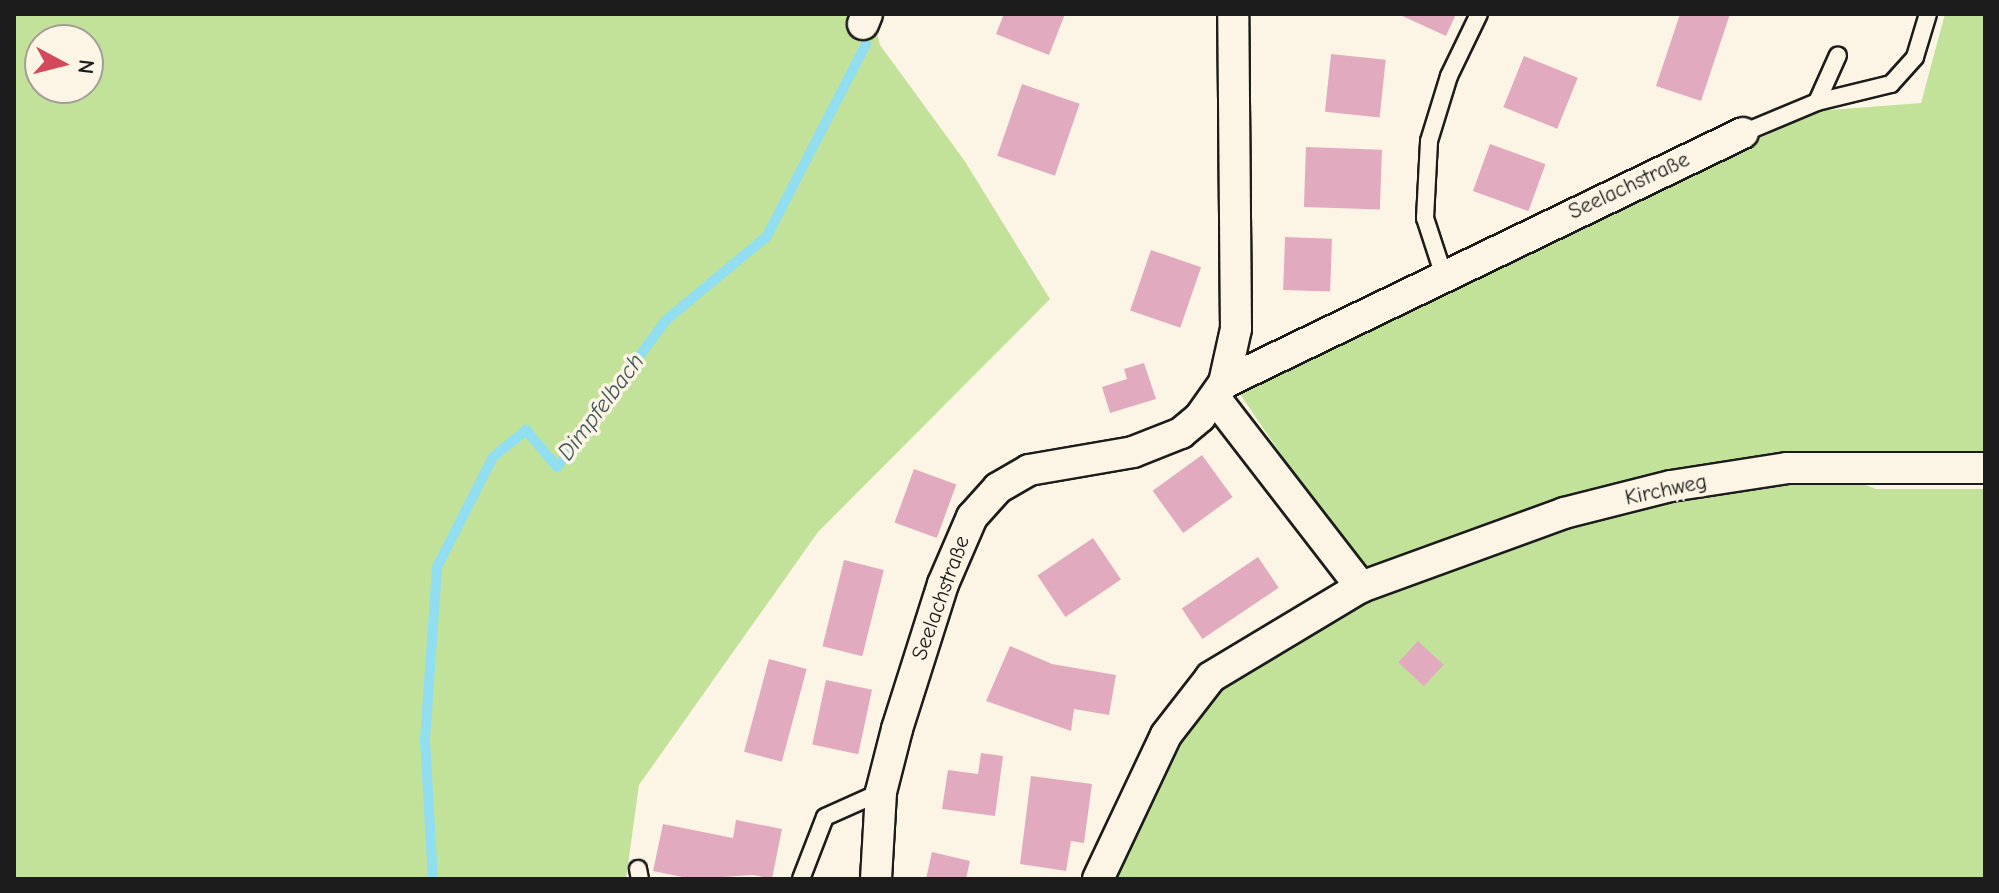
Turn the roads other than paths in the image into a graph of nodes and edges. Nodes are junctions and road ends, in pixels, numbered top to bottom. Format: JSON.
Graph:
{"nodes":[{"id":1,"x":1233,"y":14,"type":"edge"},
{"id":2,"x":1479,"y":14,"type":"edge"},
{"id":3,"x":1928,"y":14,"type":"edge"},
{"id":4,"x":1838,"y":55,"type":"dead end"},
{"id":5,"x":1817,"y":102,"type":"junction"},
{"id":6,"x":1743,"y":133,"type":"joint"},
{"id":7,"x":1443,"y":273,"type":"junction"},
{"id":8,"x":1220,"y":390,"type":"junction"},
{"id":9,"x":1985,"y":468,"type":"edge"},
{"id":10,"x":1361,"y":587,"type":"junction"},
{"id":11,"x":881,"y":792,"type":"junction"},
{"id":12,"x":801,"y":879,"type":"edge"},
{"id":13,"x":876,"y":879,"type":"edge"},
{"id":14,"x":1098,"y":879,"type":"edge"}],
"edges":[{"from":1,"to":8,"type":"street"},
{"from":2,"to":7,"type":"lane"},
{"from":3,"to":5,"type":"lane","name":"Seelachstraße"},
{"from":4,"to":5,"type":"lane"},
{"from":5,"to":6,"type":"lane","name":"Seelachstraße"},
{"from":6,"to":7,"type":"street","name":"Seelachstraße"},
{"from":7,"to":8,"type":"street","name":"Seelachstraße"},
{"from":8,"to":10,"type":"street"},
{"from":8,"to":11,"type":"street","name":"Seelachstraße"},
{"from":9,"to":10,"type":"street","name":"Kirchweg"},
{"from":10,"to":14,"type":"street","name":"Kirchweg"},
{"from":11,"to":12,"type":"lane"},
{"from":11,"to":13,"type":"street","name":"Seelachstraße"}]}
